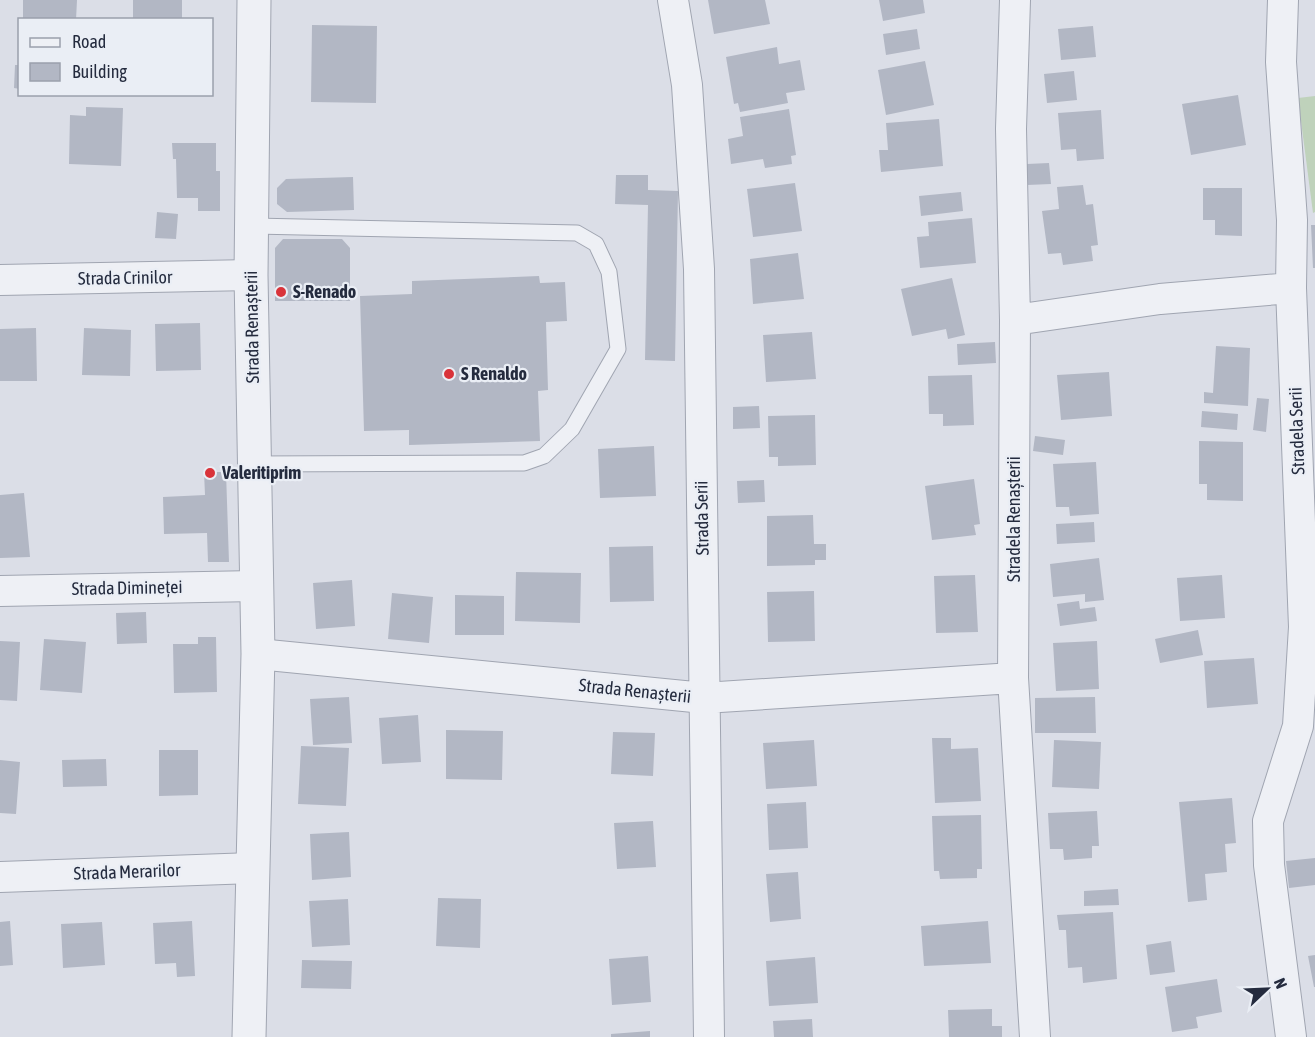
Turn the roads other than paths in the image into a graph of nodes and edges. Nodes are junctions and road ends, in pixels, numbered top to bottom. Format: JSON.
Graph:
{"nodes":[{"id":1,"x":254,"y":0,"type":"edge"},
{"id":2,"x":673,"y":0,"type":"edge"},
{"id":3,"x":1015,"y":0,"type":"edge"},
{"id":4,"x":1283,"y":0,"type":"edge"},
{"id":5,"x":1315,"y":198,"type":"edge"},
{"id":6,"x":1293,"y":220,"type":"junction"},
{"id":7,"x":251,"y":226,"type":"junction"},
{"id":8,"x":251,"y":275,"type":"junction"},
{"id":9,"x":0,"y":280,"type":"edge"},
{"id":10,"x":1291,"y":288,"type":"junction"},
{"id":11,"x":1015,"y":320,"type":"junction"},
{"id":12,"x":253,"y":464,"type":"junction"},
{"id":13,"x":255,"y":586,"type":"junction"},
{"id":14,"x":0,"y":591,"type":"edge"},
{"id":15,"x":258,"y":654,"type":"junction"},
{"id":16,"x":1013,"y":678,"type":"junction"},
{"id":17,"x":704,"y":698,"type":"junction"},
{"id":18,"x":253,"y":868,"type":"junction"},
{"id":19,"x":0,"y":877,"type":"edge"},
{"id":20,"x":1040,"y":1036,"type":"edge"},
{"id":21,"x":249,"y":1037,"type":"edge"},
{"id":22,"x":709,"y":1037,"type":"edge"},
{"id":23,"x":1291,"y":1037,"type":"edge"}],
"edges":[{"from":1,"to":7,"type":"street","name":"Strada Renașterii"},
{"from":2,"to":17,"type":"street","name":"Strada Serii"},
{"from":3,"to":11,"type":"street","name":"Stradela Renașterii"},
{"from":4,"to":6,"type":"street","name":"Stradela Serii"},
{"from":5,"to":6,"type":"street"},
{"from":6,"to":10,"type":"street","name":"Stradela Serii"},
{"from":7,"to":8,"type":"street","name":"Strada Renașterii"},
{"from":7,"to":12,"type":"lane"},
{"from":8,"to":9,"type":"street","name":"Strada Crinilor"},
{"from":8,"to":12,"type":"street","name":"Strada Renașterii"},
{"from":10,"to":11,"type":"street"},
{"from":10,"to":23,"type":"street","name":"Stradela Serii"},
{"from":11,"to":16,"type":"street","name":"Stradela Renașterii"},
{"from":12,"to":13,"type":"street","name":"Strada Renașterii"},
{"from":13,"to":14,"type":"street","name":"Strada Dimineței"},
{"from":13,"to":15,"type":"street","name":"Strada Renașterii"},
{"from":15,"to":17,"type":"street","name":"Strada Renașterii"},
{"from":15,"to":18,"type":"street","name":"Strada Renașterii"},
{"from":16,"to":17,"type":"street","name":"Strada Renașterii"},
{"from":16,"to":20,"type":"street","name":"Stradela Renașterii"},
{"from":17,"to":22,"type":"street","name":"Strada Serii"},
{"from":18,"to":19,"type":"street","name":"Strada Merarilor"},
{"from":18,"to":21,"type":"street","name":"Strada Renașterii"}]}
